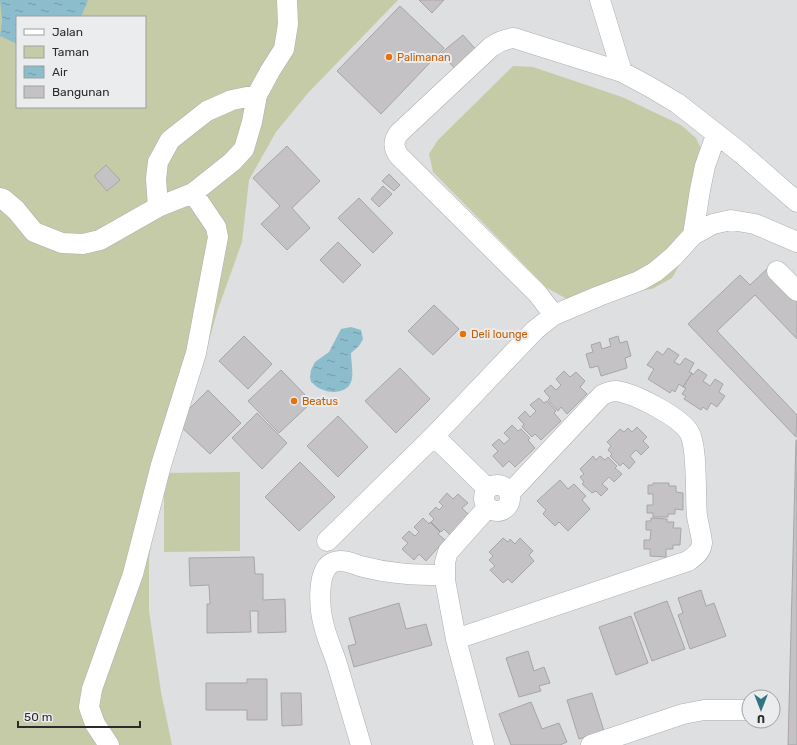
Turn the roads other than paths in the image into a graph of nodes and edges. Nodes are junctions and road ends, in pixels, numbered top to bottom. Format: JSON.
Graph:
{"nodes":[{"id":1,"x":287,"y":0,"type":"edge"},
{"id":2,"x":600,"y":0,"type":"edge"},
{"id":3,"x":622,"y":72,"type":"junction"},
{"id":4,"x":257,"y":96,"type":"junction"},
{"id":5,"x":716,"y":135,"type":"junction"},
{"id":6,"x":193,"y":193,"type":"junction"},
{"id":7,"x":0,"y":198,"type":"edge"},
{"id":8,"x":797,"y":202,"type":"edge"},
{"id":9,"x":158,"y":207,"type":"junction"},
{"id":10,"x":694,"y":235,"type":"junction"},
{"id":11,"x":797,"y":242,"type":"edge"},
{"id":12,"x":777,"y":271,"type":"dead end"},
{"id":13,"x":797,"y":291,"type":"edge"},
{"id":14,"x":554,"y":316,"type":"junction"},
{"id":15,"x":434,"y":436,"type":"junction"},
{"id":16,"x":488,"y":498,"type":"junction"},
{"id":17,"x":327,"y":541,"type":"dead end"},
{"id":18,"x":444,"y":575,"type":"junction"},
{"id":19,"x":456,"y":639,"type":"junction"},
{"id":20,"x":741,"y":710,"type":"edge"},
{"id":21,"x":109,"y":745,"type":"edge"},
{"id":22,"x":361,"y":745,"type":"edge"},
{"id":23,"x":484,"y":745,"type":"edge"},
{"id":24,"x":591,"y":745,"type":"edge"}],
"edges":[{"from":1,"to":4,"type":"street"},
{"from":2,"to":3,"type":"street"},
{"from":3,"to":5,"type":"street"},
{"from":3,"to":14,"type":"street"},
{"from":4,"to":6,"type":"street"},
{"from":4,"to":9,"type":"street"},
{"from":5,"to":8,"type":"street"},
{"from":5,"to":10,"type":"street"},
{"from":6,"to":9,"type":"street"},
{"from":6,"to":21,"type":"street"},
{"from":7,"to":9,"type":"street"},
{"from":10,"to":11,"type":"street"},
{"from":10,"to":14,"type":"street"},
{"from":12,"to":13,"type":"street"},
{"from":14,"to":15,"type":"street"},
{"from":15,"to":16,"type":"street"},
{"from":15,"to":17,"type":"street"},
{"from":16,"to":18,"type":"street"},
{"from":16,"to":19,"type":"street"},
{"from":18,"to":19,"type":"street"},
{"from":18,"to":22,"type":"street"},
{"from":19,"to":23,"type":"street"},
{"from":20,"to":24,"type":"street"}]}
